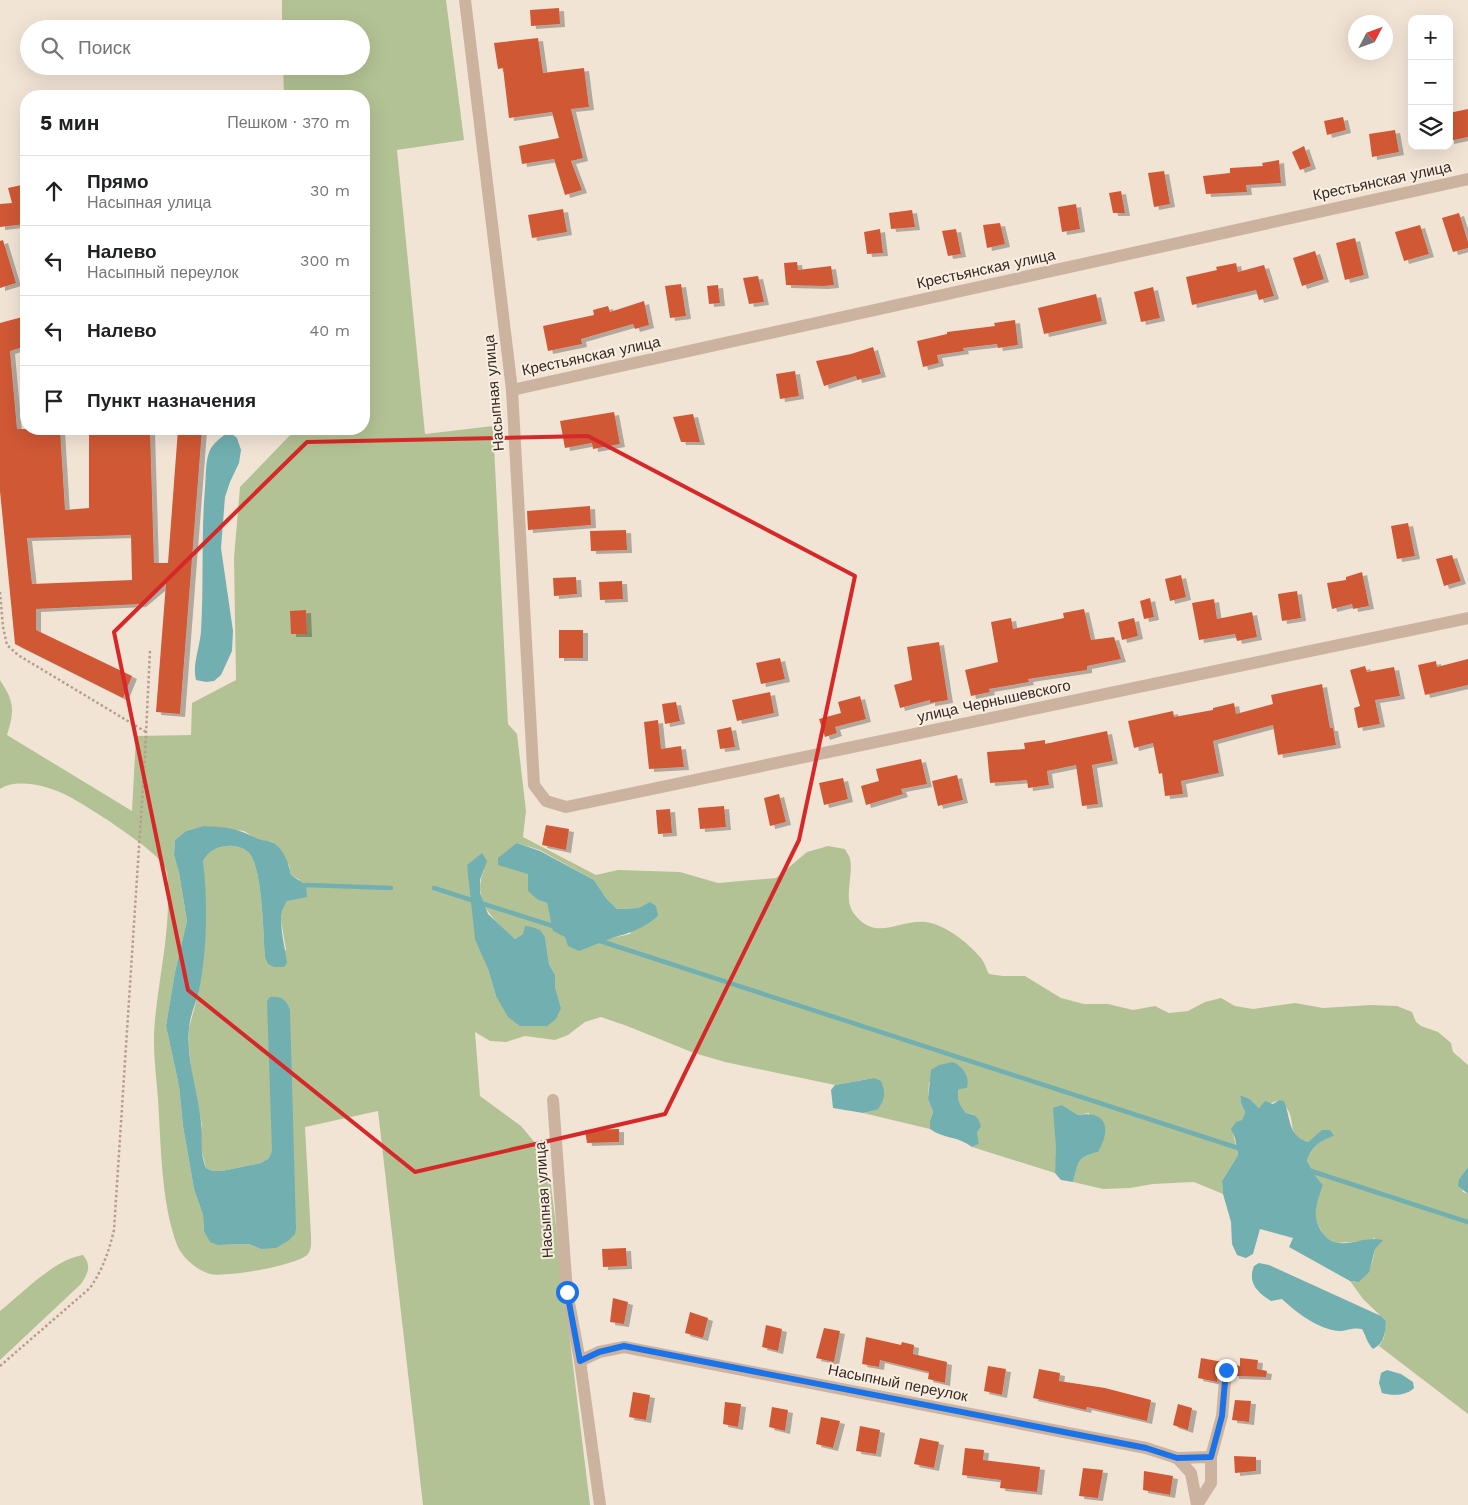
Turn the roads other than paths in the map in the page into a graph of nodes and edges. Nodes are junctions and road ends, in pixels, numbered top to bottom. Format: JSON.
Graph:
{"nodes":[{"id":1,"x":465,"y":0,"type":"edge"},
{"id":2,"x":1468,"y":179,"type":"edge"},
{"id":3,"x":512,"y":390,"type":"junction"},
{"id":4,"x":1468,"y":618,"type":"edge"},
{"id":5,"x":534,"y":784,"type":"joint"},
{"id":6,"x":553,"y":1100,"type":"dead end"},
{"id":7,"x":580,"y":1361,"type":"junction"},
{"id":8,"x":1226,"y":1370,"type":"dead end"},
{"id":9,"x":1211,"y":1457,"type":"junction"},
{"id":10,"x":1177,"y":1458,"type":"junction"},
{"id":11,"x":600,"y":1505,"type":"edge"},
{"id":12,"x":1197,"y":1505,"type":"edge"}],
"edges":[{"from":1,"to":3,"type":"street","name":"Насыпная улица"},
{"from":2,"to":3,"type":"street","name":"Крестьянская улица"},
{"from":3,"to":5,"type":"street","name":"Насыпная улица"},
{"from":4,"to":5,"type":"street","name":"улица Чернышевского"},
{"from":6,"to":7,"type":"street","name":"Насыпная улица"},
{"from":7,"to":10,"type":"street","name":"Насыпный переулок"},
{"from":7,"to":11,"type":"street","name":"Насыпная улица"},
{"from":8,"to":9,"type":"street"},
{"from":9,"to":10,"type":"street","name":"Насыпный переулок"},
{"from":9,"to":12,"type":"street"},
{"from":10,"to":12,"type":"street"}]}
